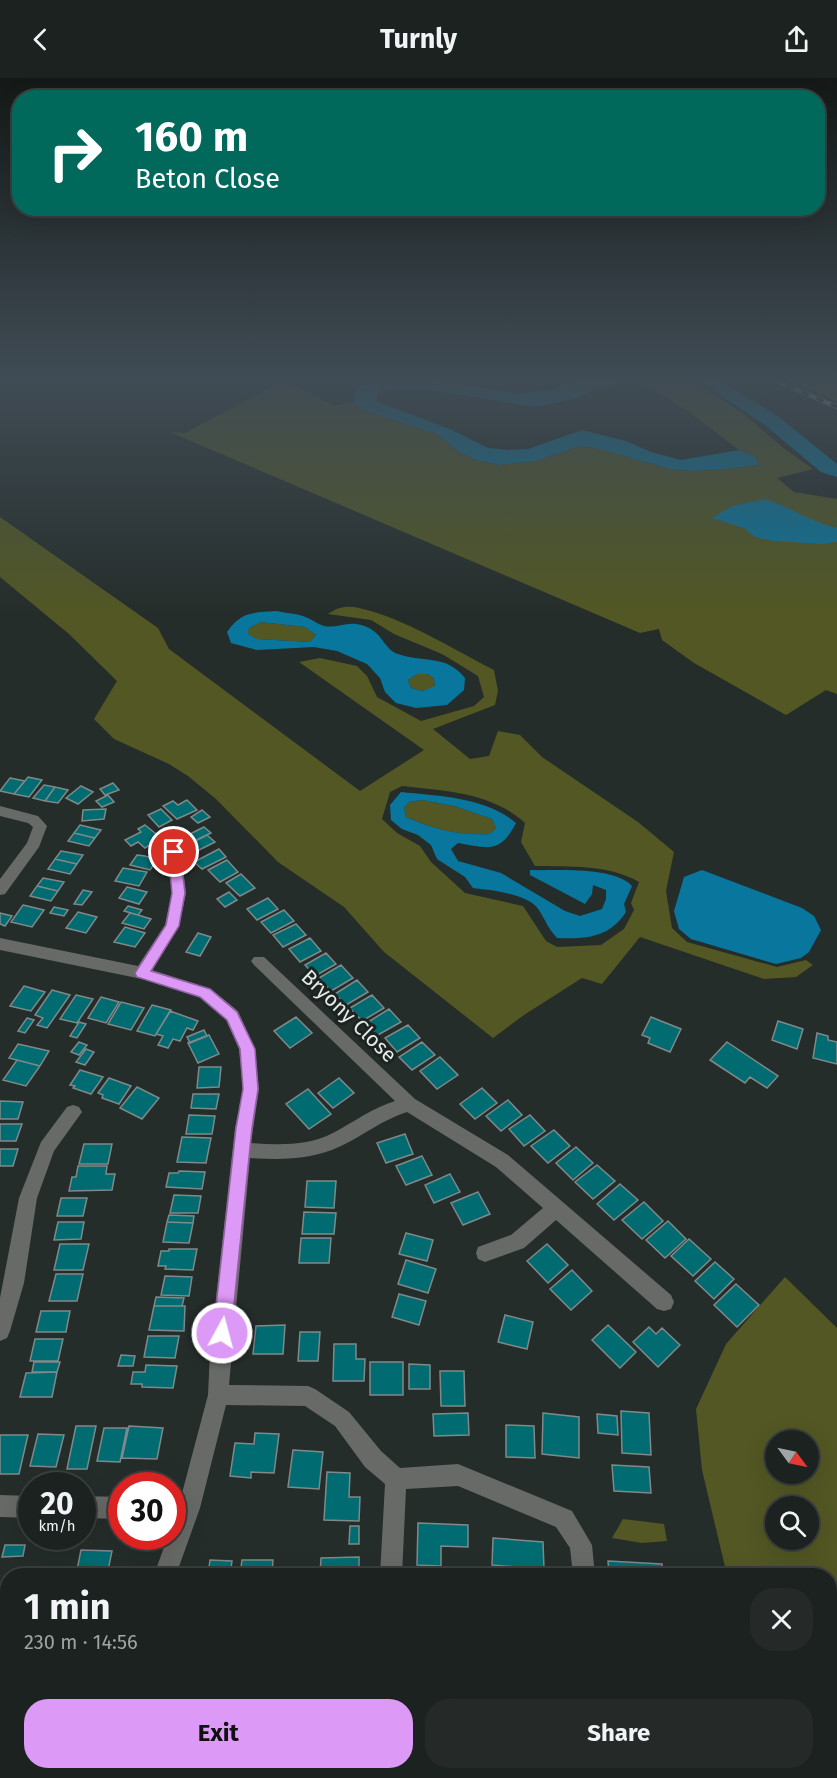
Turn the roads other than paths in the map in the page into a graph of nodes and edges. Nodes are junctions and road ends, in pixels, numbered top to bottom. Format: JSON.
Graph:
{"nodes":[{"id":1,"x":0,"y":811,"type":"edge"},
{"id":2,"x":174,"y":852,"type":"dead end"},
{"id":3,"x":0,"y":890,"type":"edge"},
{"id":4,"x":0,"y":944,"type":"edge"},
{"id":5,"x":259,"y":961,"type":"dead end"},
{"id":6,"x":142,"y":973,"type":"junction"},
{"id":7,"x":409,"y":1104,"type":"junction"},
{"id":8,"x":73,"y":1112,"type":"dead end"},
{"id":9,"x":243,"y":1150,"type":"junction"},
{"id":10,"x":556,"y":1208,"type":"junction"},
{"id":11,"x":485,"y":1253,"type":"dead end"},
{"id":12,"x":664,"y":1302,"type":"dead end"},
{"id":13,"x":0,"y":1331,"type":"edge"},
{"id":14,"x":218,"y":1395,"type":"junction"},
{"id":15,"x":396,"y":1479,"type":"junction"},
{"id":16,"x":186,"y":1493,"type":"edge"},
{"id":17,"x":0,"y":1506,"type":"edge"},
{"id":18,"x":18,"y":1507,"type":"edge"},
{"id":19,"x":171,"y":1550,"type":"edge"},
{"id":20,"x":167,"y":1568,"type":"edge"},
{"id":21,"x":391,"y":1568,"type":"edge"},
{"id":22,"x":583,"y":1568,"type":"edge"}],
"edges":[{"from":1,"to":3,"type":"street"},
{"from":2,"to":6,"type":"street"},
{"from":4,"to":6,"type":"street"},
{"from":5,"to":7,"type":"street","name":"Bryony Close"},
{"from":6,"to":9,"type":"street"},
{"from":7,"to":9,"type":"street"},
{"from":7,"to":10,"type":"street","name":"Bryony Close"},
{"from":8,"to":13,"type":"street"},
{"from":9,"to":14,"type":"street"},
{"from":10,"to":11,"type":"street"},
{"from":10,"to":12,"type":"street","name":"Bryony Close"},
{"from":14,"to":15,"type":"street"},
{"from":14,"to":16,"type":"street"},
{"from":15,"to":21,"type":"street"},
{"from":15,"to":22,"type":"street"},
{"from":17,"to":18,"type":"street"},
{"from":19,"to":20,"type":"street"}]}
